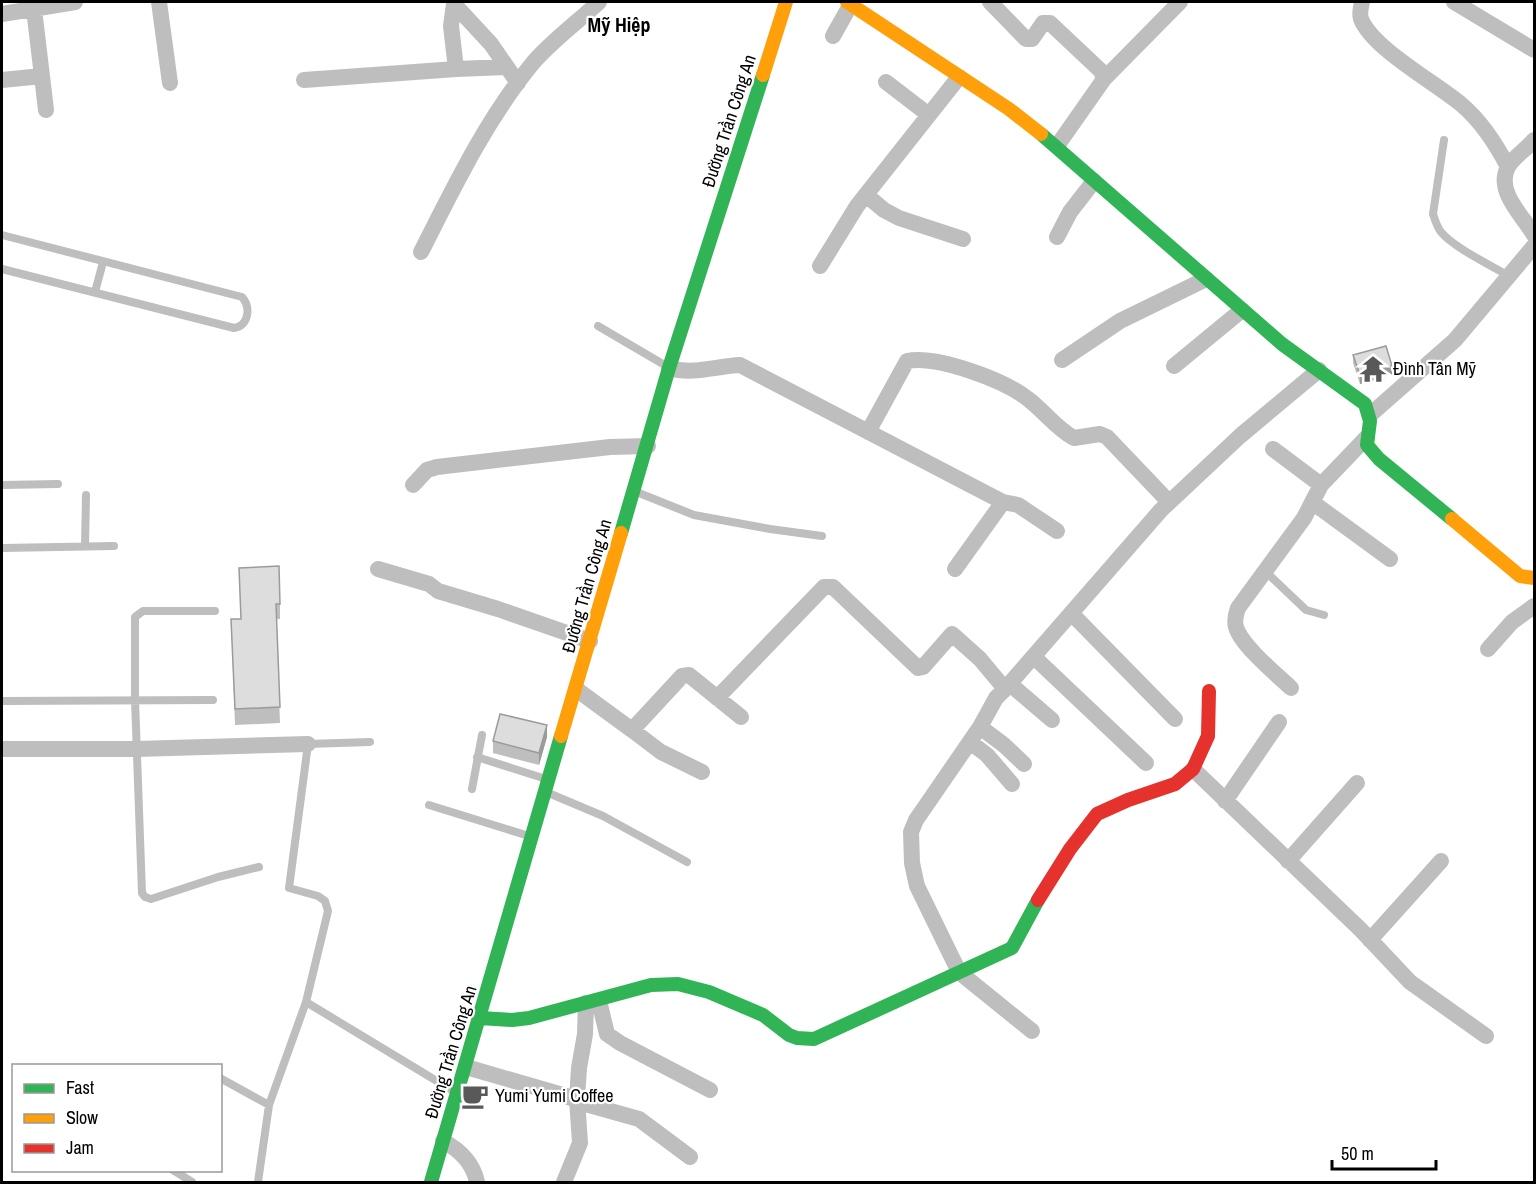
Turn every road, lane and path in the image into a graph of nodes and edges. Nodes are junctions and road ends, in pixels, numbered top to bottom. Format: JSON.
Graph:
{"nodes":[{"id":1,"x":75,"y":2,"type":"edge"},
{"id":2,"x":159,"y":2,"type":"edge"},
{"id":3,"x":599,"y":2,"type":"edge"},
{"id":4,"x":786,"y":2,"type":"edge"},
{"id":5,"x":990,"y":2,"type":"edge"},
{"id":6,"x":1180,"y":2,"type":"edge"},
{"id":7,"x":1362,"y":2,"type":"edge"},
{"id":8,"x":1454,"y":2,"type":"edge"},
{"id":9,"x":454,"y":3,"type":"edge"},
{"id":10,"x":849,"y":3,"type":"edge"},
{"id":11,"x":34,"y":9,"type":"junction"},
{"id":12,"x":2,"y":14,"type":"edge"},
{"id":13,"x":833,"y":36,"type":"dead end"},
{"id":14,"x":1534,"y":50,"type":"edge"},
{"id":15,"x":506,"y":67,"type":"junction"},
{"id":16,"x":456,"y":69,"type":"junction"},
{"id":17,"x":42,"y":76,"type":"junction"},
{"id":18,"x":959,"y":77,"type":"junction"},
{"id":19,"x":1104,"y":79,"type":"junction"},
{"id":20,"x":2,"y":80,"type":"edge"},
{"id":21,"x":304,"y":80,"type":"dead end"},
{"id":22,"x":170,"y":82,"type":"dead end"},
{"id":23,"x":886,"y":82,"type":"dead end"},
{"id":24,"x":518,"y":83,"type":"junction"},
{"id":25,"x":46,"y":110,"type":"dead end"},
{"id":26,"x":929,"y":115,"type":"junction"},
{"id":27,"x":1444,"y":140,"type":"dead end"},
{"id":28,"x":1534,"y":140,"type":"edge"},
{"id":29,"x":1057,"y":146,"type":"junction"},
{"id":30,"x":1508,"y":167,"type":"junction"},
{"id":31,"x":1094,"y":181,"type":"junction"},
{"id":32,"x":866,"y":195,"type":"junction"},
{"id":33,"x":2,"y":235,"type":"edge"},
{"id":34,"x":1534,"y":235,"type":"edge"},
{"id":35,"x":1057,"y":237,"type":"dead end"},
{"id":36,"x":963,"y":239,"type":"dead end"},
{"id":37,"x":1534,"y":246,"type":"edge"},
{"id":38,"x":421,"y":252,"type":"dead end"},
{"id":39,"x":103,"y":262,"type":"junction"},
{"id":40,"x":820,"y":266,"type":"dead end"},
{"id":41,"x":2,"y":269,"type":"edge"},
{"id":42,"x":1509,"y":277,"type":"junction"},
{"id":43,"x":1206,"y":279,"type":"junction"},
{"id":44,"x":95,"y":292,"type":"junction"},
{"id":45,"x":1242,"y":310,"type":"junction"},
{"id":46,"x":598,"y":326,"type":"dead end"},
{"id":47,"x":1062,"y":360,"type":"dead end"},
{"id":48,"x":1174,"y":366,"type":"dead end"},
{"id":49,"x":669,"y":368,"type":"junction"},
{"id":50,"x":1319,"y":370,"type":"junction"},
{"id":51,"x":1371,"y":414,"type":"junction"},
{"id":52,"x":868,"y":432,"type":"junction"},
{"id":53,"x":1367,"y":437,"type":"junction"},
{"id":54,"x":648,"y":446,"type":"junction"},
{"id":55,"x":1273,"y":449,"type":"dead end"},
{"id":56,"x":58,"y":484,"type":"dead end"},
{"id":57,"x":2,"y":485,"type":"edge"},
{"id":58,"x":413,"y":485,"type":"dead end"},
{"id":59,"x":1321,"y":485,"type":"junction"},
{"id":60,"x":633,"y":491,"type":"junction"},
{"id":61,"x":86,"y":495,"type":"dead end"},
{"id":62,"x":1004,"y":502,"type":"junction"},
{"id":63,"x":1169,"y":502,"type":"junction"},
{"id":64,"x":1312,"y":502,"type":"junction"},
{"id":65,"x":1057,"y":531,"type":"dead end"},
{"id":66,"x":822,"y":536,"type":"dead end"},
{"id":67,"x":85,"y":546,"type":"junction"},
{"id":68,"x":114,"y":546,"type":"dead end"},
{"id":69,"x":2,"y":548,"type":"edge"},
{"id":70,"x":1390,"y":559,"type":"dead end"},
{"id":71,"x":378,"y":569,"type":"dead end"},
{"id":72,"x":956,"y":569,"type":"dead end"},
{"id":73,"x":1265,"y":571,"type":"junction"},
{"id":74,"x":1533,"y":579,"type":"edge"},
{"id":75,"x":1534,"y":597,"type":"edge"},
{"id":76,"x":1534,"y":606,"type":"edge"},
{"id":77,"x":214,"y":611,"type":"dead end"},
{"id":78,"x":1072,"y":614,"type":"junction"},
{"id":79,"x":1324,"y":615,"type":"dead end"},
{"id":80,"x":590,"y":641,"type":"junction"},
{"id":81,"x":1488,"y":649,"type":"dead end"},
{"id":82,"x":1034,"y":657,"type":"junction"},
{"id":83,"x":1008,"y":686,"type":"junction"},
{"id":84,"x":1291,"y":688,"type":"dead end"},
{"id":85,"x":576,"y":689,"type":"junction"},
{"id":86,"x":1209,"y":691,"type":"dead end"},
{"id":87,"x":717,"y":698,"type":"junction"},
{"id":88,"x":135,"y":700,"type":"junction"},
{"id":89,"x":213,"y":700,"type":"dead end"},
{"id":90,"x":2,"y":701,"type":"edge"},
{"id":91,"x":741,"y":717,"type":"dead end"},
{"id":92,"x":1175,"y":719,"type":"dead end"},
{"id":93,"x":1052,"y":720,"type":"dead end"},
{"id":94,"x":1279,"y":722,"type":"dead end"},
{"id":95,"x":980,"y":728,"type":"junction"},
{"id":96,"x":632,"y":730,"type":"junction"},
{"id":97,"x":482,"y":735,"type":"dead end"},
{"id":98,"x":370,"y":742,"type":"dead end"},
{"id":99,"x":970,"y":742,"type":"junction"},
{"id":100,"x":308,"y":744,"type":"junction"},
{"id":101,"x":2,"y":749,"type":"edge"},
{"id":102,"x":136,"y":749,"type":"junction"},
{"id":103,"x":477,"y":757,"type":"junction"},
{"id":104,"x":1146,"y":763,"type":"dead end"},
{"id":105,"x":1024,"y":764,"type":"dead end"},
{"id":106,"x":1193,"y":769,"type":"junction"},
{"id":107,"x":702,"y":772,"type":"dead end"},
{"id":108,"x":1357,"y":783,"type":"dead end"},
{"id":109,"x":1012,"y":784,"type":"dead end"},
{"id":110,"x":547,"y":786,"type":"junction"},
{"id":111,"x":472,"y":789,"type":"dead end"},
{"id":112,"x":1226,"y":801,"type":"junction"},
{"id":113,"x":429,"y":805,"type":"dead end"},
{"id":114,"x":532,"y":837,"type":"junction"},
{"id":115,"x":1288,"y":861,"type":"junction"},
{"id":116,"x":1441,"y":861,"type":"dead end"},
{"id":117,"x":687,"y":862,"type":"dead end"},
{"id":118,"x":259,"y":867,"type":"dead end"},
{"id":119,"x":1370,"y":939,"type":"junction"},
{"id":120,"x":959,"y":972,"type":"junction"},
{"id":121,"x":306,"y":1002,"type":"junction"},
{"id":122,"x":592,"y":1002,"type":"junction"},
{"id":123,"x":480,"y":1018,"type":"junction"},
{"id":124,"x":1032,"y":1030,"type":"dead end"},
{"id":125,"x":1486,"y":1036,"type":"dead end"},
{"id":126,"x":465,"y":1067,"type":"junction"},
{"id":127,"x":222,"y":1079,"type":"edge"},
{"id":128,"x":710,"y":1090,"type":"dead end"},
{"id":129,"x":458,"y":1094,"type":"junction"},
{"id":130,"x":577,"y":1099,"type":"junction"},
{"id":131,"x":269,"y":1105,"type":"junction"},
{"id":132,"x":443,"y":1141,"type":"junction"},
{"id":133,"x":690,"y":1157,"type":"dead end"},
{"id":134,"x":175,"y":1172,"type":"edge"},
{"id":135,"x":192,"y":1182,"type":"edge"},
{"id":136,"x":258,"y":1182,"type":"edge"},
{"id":137,"x":431,"y":1182,"type":"edge"},
{"id":138,"x":477,"y":1182,"type":"edge"},
{"id":139,"x":564,"y":1182,"type":"edge"}],
"edges":[{"from":1,"to":11,"type":"street"},
{"from":2,"to":22,"type":"street"},
{"from":3,"to":24,"type":"street"},
{"from":4,"to":49,"type":"street","name":"Đường Trần Công An"},
{"from":5,"to":19,"type":"street"},
{"from":6,"to":19,"type":"street"},
{"from":7,"to":30,"type":"street"},
{"from":8,"to":14,"type":"street"},
{"from":9,"to":15,"type":"street"},
{"from":9,"to":16,"type":"street"},
{"from":10,"to":13,"type":"street"},
{"from":10,"to":18,"type":"street"},
{"from":11,"to":12,"type":"street"},
{"from":11,"to":17,"type":"street"},
{"from":15,"to":16,"type":"street"},
{"from":15,"to":24,"type":"street"},
{"from":16,"to":21,"type":"street"},
{"from":17,"to":20,"type":"street"},
{"from":17,"to":25,"type":"street"},
{"from":18,"to":26,"type":"street"},
{"from":18,"to":29,"type":"street"},
{"from":19,"to":29,"type":"street"},
{"from":23,"to":26,"type":"street"},
{"from":24,"to":38,"type":"street"},
{"from":26,"to":32,"type":"street"},
{"from":27,"to":42,"type":"lane"},
{"from":28,"to":30,"type":"street"},
{"from":29,"to":31,"type":"street"},
{"from":30,"to":34,"type":"street"},
{"from":31,"to":35,"type":"street"},
{"from":31,"to":43,"type":"street"},
{"from":32,"to":36,"type":"street"},
{"from":32,"to":40,"type":"street"},
{"from":33,"to":39,"type":"lane"},
{"from":37,"to":42,"type":"street"},
{"from":39,"to":44,"type":"lane"},
{"from":39,"to":44,"type":"lane"},
{"from":41,"to":44,"type":"lane"},
{"from":42,"to":51,"type":"street"},
{"from":43,"to":45,"type":"street"},
{"from":43,"to":47,"type":"street"},
{"from":45,"to":48,"type":"street"},
{"from":45,"to":50,"type":"street"},
{"from":46,"to":49,"type":"lane"},
{"from":49,"to":52,"type":"street"},
{"from":49,"to":54,"type":"street","name":"Đường Trần Công An"},
{"from":50,"to":51,"type":"street"},
{"from":50,"to":63,"type":"street"},
{"from":51,"to":53,"type":"street"},
{"from":52,"to":62,"type":"street"},
{"from":52,"to":63,"type":"street"},
{"from":53,"to":59,"type":"street"},
{"from":53,"to":74,"type":"street"},
{"from":54,"to":58,"type":"street"},
{"from":54,"to":60,"type":"street","name":"Đường Trần Công An"},
{"from":55,"to":59,"type":"street"},
{"from":56,"to":57,"type":"lane"},
{"from":59,"to":64,"type":"street"},
{"from":60,"to":66,"type":"lane"},
{"from":60,"to":80,"type":"street","name":"Đường Trần Công An"},
{"from":61,"to":67,"type":"lane"},
{"from":62,"to":65,"type":"street"},
{"from":62,"to":72,"type":"street"},
{"from":63,"to":78,"type":"street"},
{"from":64,"to":70,"type":"street"},
{"from":64,"to":73,"type":"street"},
{"from":67,"to":68,"type":"lane"},
{"from":67,"to":69,"type":"lane"},
{"from":71,"to":80,"type":"street"},
{"from":73,"to":79,"type":"lane"},
{"from":73,"to":84,"type":"street"},
{"from":74,"to":75,"type":"street"},
{"from":76,"to":81,"type":"street"},
{"from":77,"to":88,"type":"lane"},
{"from":78,"to":82,"type":"street"},
{"from":78,"to":92,"type":"street"},
{"from":80,"to":85,"type":"street","name":"Đường Trần Công An"},
{"from":82,"to":83,"type":"street"},
{"from":82,"to":104,"type":"street"},
{"from":83,"to":87,"type":"street"},
{"from":83,"to":93,"type":"street"},
{"from":83,"to":95,"type":"street"},
{"from":85,"to":96,"type":"street"},
{"from":85,"to":110,"type":"street","name":"Đường Trần Công An"},
{"from":86,"to":106,"type":"street"},
{"from":87,"to":91,"type":"street"},
{"from":87,"to":96,"type":"street"},
{"from":88,"to":89,"type":"lane"},
{"from":88,"to":90,"type":"lane"},
{"from":88,"to":102,"type":"lane"},
{"from":94,"to":112,"type":"street"},
{"from":95,"to":99,"type":"street"},
{"from":95,"to":105,"type":"street"},
{"from":96,"to":107,"type":"street"},
{"from":97,"to":103,"type":"lane"},
{"from":98,"to":100,"type":"lane"},
{"from":99,"to":109,"type":"street"},
{"from":99,"to":120,"type":"street"},
{"from":100,"to":102,"type":"street"},
{"from":100,"to":121,"type":"lane"},
{"from":101,"to":102,"type":"street"},
{"from":102,"to":118,"type":"lane"},
{"from":103,"to":110,"type":"lane"},
{"from":103,"to":111,"type":"lane"},
{"from":106,"to":112,"type":"street"},
{"from":106,"to":120,"type":"street"},
{"from":108,"to":115,"type":"street"},
{"from":110,"to":114,"type":"street","name":"Đường Trần Công An"},
{"from":110,"to":117,"type":"lane"},
{"from":112,"to":115,"type":"street"},
{"from":113,"to":114,"type":"lane"},
{"from":114,"to":123,"type":"street","name":"Đường Trần Công An"},
{"from":115,"to":119,"type":"street"},
{"from":116,"to":119,"type":"street"},
{"from":119,"to":125,"type":"street"},
{"from":120,"to":122,"type":"street"},
{"from":120,"to":124,"type":"street"},
{"from":121,"to":129,"type":"lane"},
{"from":121,"to":131,"type":"lane"},
{"from":122,"to":123,"type":"street"},
{"from":122,"to":128,"type":"street"},
{"from":122,"to":130,"type":"street"},
{"from":123,"to":126,"type":"street","name":"Đường Trần Công An"},
{"from":126,"to":129,"type":"street","name":"Đường Trần Công An"},
{"from":126,"to":130,"type":"street"},
{"from":127,"to":131,"type":"lane"},
{"from":129,"to":132,"type":"street","name":"Đường Trần Công An"},
{"from":130,"to":133,"type":"street"},
{"from":130,"to":139,"type":"street"},
{"from":131,"to":136,"type":"lane"},
{"from":132,"to":137,"type":"street","name":"Đường Trần Công An"},
{"from":132,"to":138,"type":"street"},
{"from":134,"to":135,"type":"lane"}]}
